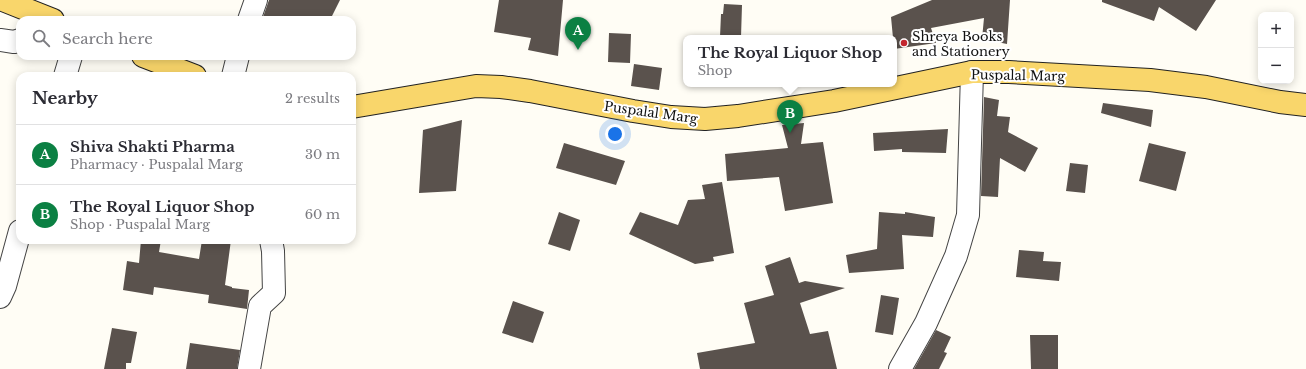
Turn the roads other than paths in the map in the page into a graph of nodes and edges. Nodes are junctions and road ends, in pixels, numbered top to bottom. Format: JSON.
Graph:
{"nodes":[{"id":1,"x":3,"y":0,"type":"edge"},
{"id":2,"x":256,"y":0,"type":"edge"},
{"id":3,"x":37,"y":16,"type":"edge"},
{"id":4,"x":250,"y":16,"type":"edge"},
{"id":5,"x":0,"y":40,"type":"edge"},
{"id":6,"x":16,"y":41,"type":"edge"},
{"id":7,"x":69,"y":60,"type":"edge"},
{"id":8,"x":153,"y":60,"type":"edge"},
{"id":9,"x":237,"y":60,"type":"edge"},
{"id":10,"x":66,"y":72,"type":"edge"},
{"id":11,"x":185,"y":72,"type":"edge"},
{"id":12,"x":234,"y":72,"type":"edge"},
{"id":13,"x":972,"y":72,"type":"junction"},
{"id":14,"x":1306,"y":105,"type":"edge"},
{"id":15,"x":356,"y":106,"type":"edge"},
{"id":16,"x":16,"y":244,"type":"edge"},
{"id":17,"x":272,"y":244,"type":"edge"},
{"id":18,"x":0,"y":297,"type":"edge"},
{"id":19,"x":249,"y":369,"type":"edge"},
{"id":20,"x":900,"y":369,"type":"edge"}],
"edges":[{"from":1,"to":3,"type":"main road"},
{"from":2,"to":4,"type":"street"},
{"from":5,"to":6,"type":"street"},
{"from":7,"to":10,"type":"street"},
{"from":8,"to":11,"type":"main road"},
{"from":9,"to":12,"type":"street"},
{"from":13,"to":14,"type":"main road","name":"Puspalal Marg"},
{"from":13,"to":15,"type":"main road","name":"Puspalal Marg"},
{"from":13,"to":20,"type":"street"},
{"from":16,"to":18,"type":"street"},
{"from":17,"to":19,"type":"street"}]}
